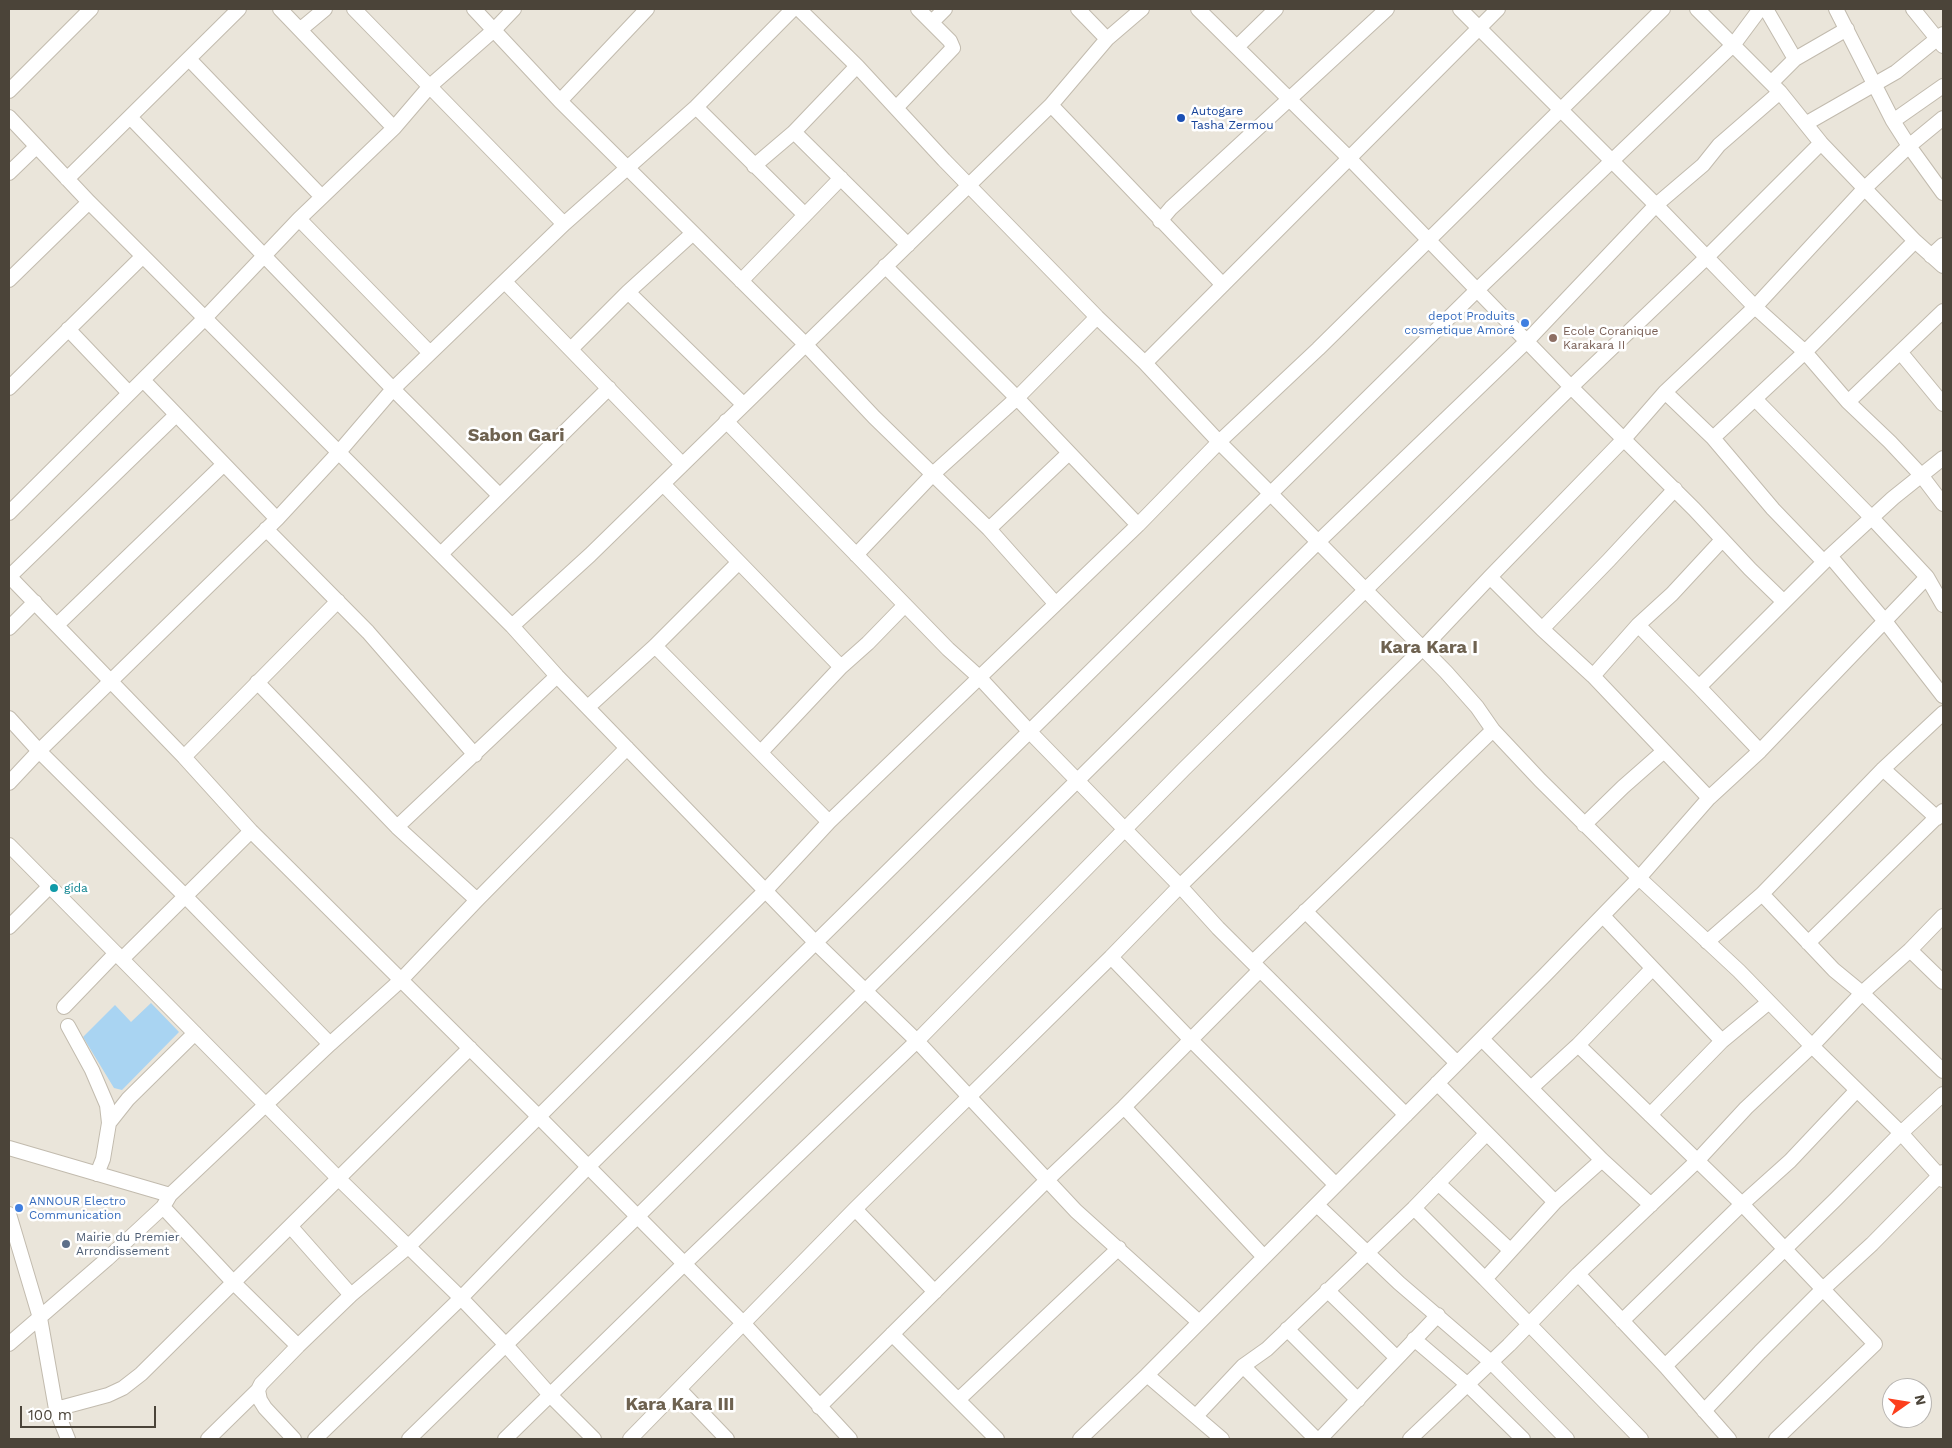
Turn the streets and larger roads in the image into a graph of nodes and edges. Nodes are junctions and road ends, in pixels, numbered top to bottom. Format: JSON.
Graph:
{"nodes":[{"id":1,"x":91,"y":9,"type":"edge"},
{"id":2,"x":239,"y":9,"type":"edge"},
{"id":3,"x":280,"y":9,"type":"edge"},
{"id":4,"x":325,"y":9,"type":"edge"},
{"id":5,"x":354,"y":9,"type":"edge"},
{"id":6,"x":474,"y":9,"type":"edge"},
{"id":7,"x":514,"y":9,"type":"edge"},
{"id":8,"x":647,"y":9,"type":"edge"},
{"id":9,"x":793,"y":9,"type":"edge"},
{"id":10,"x":799,"y":9,"type":"edge"},
{"id":11,"x":918,"y":9,"type":"edge"},
{"id":12,"x":945,"y":9,"type":"edge"},
{"id":13,"x":1078,"y":9,"type":"edge"},
{"id":14,"x":1142,"y":9,"type":"edge"},
{"id":15,"x":1198,"y":9,"type":"edge"},
{"id":16,"x":1276,"y":9,"type":"edge"},
{"id":17,"x":1387,"y":9,"type":"edge"},
{"id":18,"x":1460,"y":9,"type":"edge"},
{"id":19,"x":1498,"y":9,"type":"edge"},
{"id":20,"x":1663,"y":9,"type":"edge"},
{"id":21,"x":1697,"y":9,"type":"edge"},
{"id":22,"x":1760,"y":9,"type":"edge"},
{"id":23,"x":1766,"y":9,"type":"edge"},
{"id":24,"x":1836,"y":9,"type":"edge"},
{"id":25,"x":1913,"y":9,"type":"edge"},
{"id":26,"x":932,"y":22,"type":"junction"},
{"id":27,"x":1479,"y":27,"type":"junction"},
{"id":28,"x":301,"y":29,"type":"junction"},
{"id":29,"x":1847,"y":29,"type":"junction"},
{"id":30,"x":494,"y":30,"type":"junction"},
{"id":31,"x":1107,"y":39,"type":"junction"},
{"id":32,"x":1941,"y":40,"type":"edge"},
{"id":33,"x":1734,"y":44,"type":"junction"},
{"id":34,"x":1237,"y":46,"type":"junction"},
{"id":35,"x":188,"y":59,"type":"junction"},
{"id":36,"x":1796,"y":59,"type":"junction"},
{"id":37,"x":857,"y":66,"type":"junction"},
{"id":38,"x":1874,"y":85,"type":"junction"},
{"id":39,"x":430,"y":86,"type":"junction"},
{"id":40,"x":1943,"y":86,"type":"edge"},
{"id":41,"x":1776,"y":87,"type":"junction"},
{"id":42,"x":9,"y":91,"type":"edge"},
{"id":43,"x":560,"y":101,"type":"junction"},
{"id":44,"x":1289,"y":101,"type":"junction"},
{"id":45,"x":1051,"y":105,"type":"junction"},
{"id":46,"x":696,"y":107,"type":"junction"},
{"id":47,"x":896,"y":108,"type":"junction"},
{"id":48,"x":1561,"y":111,"type":"junction"},
{"id":49,"x":9,"y":117,"type":"edge"},
{"id":50,"x":130,"y":117,"type":"junction"},
{"id":51,"x":1943,"y":118,"type":"edge"},
{"id":52,"x":1893,"y":121,"type":"junction"},
{"id":53,"x":1807,"y":123,"type":"junction"},
{"id":54,"x":394,"y":128,"type":"junction"},
{"id":55,"x":794,"y":132,"type":"junction"},
{"id":56,"x":1821,"y":143,"type":"junction"},
{"id":57,"x":36,"y":146,"type":"junction"},
{"id":58,"x":1909,"y":146,"type":"junction"},
{"id":59,"x":1350,"y":160,"type":"junction"},
{"id":60,"x":1612,"y":161,"type":"junction"},
{"id":61,"x":754,"y":166,"type":"junction"},
{"id":62,"x":628,"y":167,"type":"junction"},
{"id":63,"x":9,"y":174,"type":"edge"},
{"id":64,"x":841,"y":178,"type":"junction"},
{"id":65,"x":67,"y":179,"type":"junction"},
{"id":66,"x":969,"y":185,"type":"junction"},
{"id":67,"x":1865,"y":188,"type":"junction"},
{"id":68,"x":1943,"y":192,"type":"edge"},
{"id":69,"x":322,"y":197,"type":"junction"},
{"id":70,"x":89,"y":202,"type":"junction"},
{"id":71,"x":1656,"y":205,"type":"junction"},
{"id":72,"x":806,"y":215,"type":"junction"},
{"id":73,"x":299,"y":220,"type":"junction"},
{"id":74,"x":1160,"y":221,"type":"junction"},
{"id":75,"x":564,"y":224,"type":"junction"},
{"id":76,"x":692,"y":234,"type":"junction"},
{"id":77,"x":1429,"y":239,"type":"junction"},
{"id":78,"x":1915,"y":241,"type":"junction"},
{"id":79,"x":908,"y":245,"type":"junction"},
{"id":80,"x":1943,"y":245,"type":"edge"},
{"id":81,"x":143,"y":256,"type":"junction"},
{"id":82,"x":264,"y":256,"type":"junction"},
{"id":83,"x":1931,"y":256,"type":"junction"},
{"id":84,"x":1706,"y":258,"type":"junction"},
{"id":85,"x":885,"y":266,"type":"junction"},
{"id":86,"x":1943,"y":266,"type":"edge"},
{"id":87,"x":9,"y":280,"type":"edge"},
{"id":88,"x":742,"y":281,"type":"junction"},
{"id":89,"x":505,"y":282,"type":"junction"},
{"id":90,"x":1223,"y":285,"type":"junction"},
{"id":91,"x":1477,"y":290,"type":"junction"},
{"id":92,"x":628,"y":292,"type":"junction"},
{"id":93,"x":1755,"y":307,"type":"junction"},
{"id":94,"x":1943,"y":311,"type":"edge"},
{"id":95,"x":1097,"y":317,"type":"junction"},
{"id":96,"x":205,"y":318,"type":"junction"},
{"id":97,"x":68,"y":330,"type":"junction"},
{"id":98,"x":1527,"y":341,"type":"junction"},
{"id":99,"x":806,"y":345,"type":"junction"},
{"id":100,"x":571,"y":349,"type":"junction"},
{"id":101,"x":1804,"y":352,"type":"junction"},
{"id":102,"x":430,"y":353,"type":"junction"},
{"id":103,"x":1900,"y":353,"type":"junction"},
{"id":104,"x":1145,"y":363,"type":"junction"},
{"id":105,"x":143,"y":380,"type":"junction"},
{"id":106,"x":1571,"y":387,"type":"junction"},
{"id":107,"x":9,"y":388,"type":"edge"},
{"id":108,"x":609,"y":388,"type":"junction"},
{"id":109,"x":393,"y":389,"type":"junction"},
{"id":110,"x":1664,"y":392,"type":"junction"},
{"id":111,"x":128,"y":393,"type":"junction"},
{"id":112,"x":1940,"y":394,"type":"edge"},
{"id":113,"x":1017,"y":398,"type":"junction"},
{"id":114,"x":1756,"y":400,"type":"junction"},
{"id":115,"x":1848,"y":402,"type":"junction"},
{"id":116,"x":743,"y":404,"type":"junction"},
{"id":117,"x":176,"y":415,"type":"junction"},
{"id":118,"x":726,"y":421,"type":"junction"},
{"id":119,"x":1713,"y":438,"type":"junction"},
{"id":120,"x":1624,"y":439,"type":"junction"},
{"id":121,"x":1218,"y":442,"type":"junction"},
{"id":122,"x":339,"y":452,"type":"junction"},
{"id":123,"x":1069,"y":453,"type":"junction"},
{"id":124,"x":1943,"y":458,"type":"edge"},
{"id":125,"x":224,"y":464,"type":"junction"},
{"id":126,"x":682,"y":464,"type":"junction"},
{"id":127,"x":934,"y":473,"type":"junction"},
{"id":128,"x":1920,"y":475,"type":"junction"},
{"id":129,"x":663,"y":484,"type":"junction"},
{"id":130,"x":1675,"y":489,"type":"junction"},
{"id":131,"x":1271,"y":494,"type":"junction"},
{"id":132,"x":499,"y":495,"type":"junction"},
{"id":133,"x":1943,"y":504,"type":"edge"},
{"id":134,"x":9,"y":513,"type":"edge"},
{"id":135,"x":1872,"y":518,"type":"junction"},
{"id":136,"x":272,"y":524,"type":"junction"},
{"id":137,"x":1138,"y":525,"type":"junction"},
{"id":138,"x":989,"y":529,"type":"junction"},
{"id":139,"x":1722,"y":540,"type":"junction"},
{"id":140,"x":1318,"y":542,"type":"junction"},
{"id":141,"x":441,"y":554,"type":"junction"},
{"id":142,"x":856,"y":555,"type":"junction"},
{"id":143,"x":1827,"y":559,"type":"junction"},
{"id":144,"x":738,"y":562,"type":"junction"},
{"id":145,"x":9,"y":576,"type":"edge"},
{"id":146,"x":1490,"y":576,"type":"junction"},
{"id":147,"x":1927,"y":578,"type":"junction"},
{"id":148,"x":1366,"y":592,"type":"junction"},
{"id":149,"x":338,"y":601,"type":"junction"},
{"id":150,"x":35,"y":602,"type":"junction"},
{"id":151,"x":1784,"y":602,"type":"junction"},
{"id":152,"x":1055,"y":603,"type":"junction"},
{"id":153,"x":1943,"y":604,"type":"edge"},
{"id":154,"x":905,"y":605,"type":"junction"},
{"id":155,"x":1884,"y":620,"type":"junction"},
{"id":156,"x":57,"y":625,"type":"junction"},
{"id":157,"x":512,"y":626,"type":"junction"},
{"id":158,"x":1638,"y":626,"type":"junction"},
{"id":159,"x":9,"y":628,"type":"edge"},
{"id":160,"x":1542,"y":629,"type":"junction"},
{"id":161,"x":655,"y":646,"type":"junction"},
{"id":162,"x":1422,"y":649,"type":"junction"},
{"id":163,"x":841,"y":667,"type":"junction"},
{"id":164,"x":557,"y":676,"type":"junction"},
{"id":165,"x":1593,"y":676,"type":"junction"},
{"id":166,"x":979,"y":677,"type":"junction"},
{"id":167,"x":111,"y":681,"type":"junction"},
{"id":168,"x":257,"y":682,"type":"junction"},
{"id":169,"x":1699,"y":686,"type":"junction"},
{"id":170,"x":1943,"y":696,"type":"edge"},
{"id":171,"x":588,"y":707,"type":"junction"},
{"id":172,"x":1943,"y":713,"type":"edge"},
{"id":173,"x":9,"y":718,"type":"edge"},
{"id":174,"x":1493,"y":730,"type":"junction"},
{"id":175,"x":1029,"y":731,"type":"junction"},
{"id":176,"x":627,"y":748,"type":"junction"},
{"id":177,"x":1760,"y":751,"type":"junction"},
{"id":178,"x":39,"y":752,"type":"junction"},
{"id":179,"x":761,"y":752,"type":"junction"},
{"id":180,"x":1664,"y":752,"type":"junction"},
{"id":181,"x":475,"y":755,"type":"junction"},
{"id":182,"x":184,"y":757,"type":"junction"},
{"id":183,"x":1883,"y":769,"type":"junction"},
{"id":184,"x":1077,"y":780,"type":"junction"},
{"id":185,"x":9,"y":784,"type":"edge"},
{"id":186,"x":1709,"y":798,"type":"junction"},
{"id":187,"x":1940,"y":814,"type":"edge"},
{"id":188,"x":829,"y":822,"type":"junction"},
{"id":189,"x":1584,"y":824,"type":"junction"},
{"id":190,"x":397,"y":827,"type":"junction"},
{"id":191,"x":1125,"y":829,"type":"junction"},
{"id":192,"x":251,"y":831,"type":"junction"},
{"id":193,"x":9,"y":845,"type":"edge"},
{"id":194,"x":1639,"y":878,"type":"junction"},
{"id":195,"x":50,"y":886,"type":"junction"},
{"id":196,"x":1180,"y":886,"type":"junction"},
{"id":197,"x":766,"y":890,"type":"junction"},
{"id":198,"x":1762,"y":894,"type":"junction"},
{"id":199,"x":185,"y":896,"type":"junction"},
{"id":200,"x":477,"y":900,"type":"junction"},
{"id":201,"x":1305,"y":911,"type":"junction"},
{"id":202,"x":1603,"y":916,"type":"junction"},
{"id":203,"x":1943,"y":916,"type":"edge"},
{"id":204,"x":9,"y":927,"type":"edge"},
{"id":205,"x":1707,"y":942,"type":"junction"},
{"id":206,"x":1808,"y":942,"type":"junction"},
{"id":207,"x":816,"y":943,"type":"junction"},
{"id":208,"x":1910,"y":950,"type":"junction"},
{"id":209,"x":119,"y":956,"type":"junction"},
{"id":210,"x":1111,"y":957,"type":"junction"},
{"id":211,"x":1256,"y":966,"type":"junction"},
{"id":212,"x":1652,"y":969,"type":"junction"},
{"id":213,"x":401,"y":980,"type":"junction"},
{"id":214,"x":1943,"y":982,"type":"edge"},
{"id":215,"x":864,"y":991,"type":"junction"},
{"id":216,"x":1862,"y":993,"type":"junction"},
{"id":217,"x":1769,"y":1002,"type":"junction"},
{"id":218,"x":64,"y":1007,"type":"dead end"},
{"id":219,"x":68,"y":1026,"type":"dead end"},
{"id":220,"x":195,"y":1033,"type":"junction"},
{"id":221,"x":1482,"y":1039,"type":"junction"},
{"id":222,"x":1191,"y":1040,"type":"junction"},
{"id":223,"x":917,"y":1041,"type":"junction"},
{"id":224,"x":1722,"y":1041,"type":"junction"},
{"id":225,"x":330,"y":1044,"type":"junction"},
{"id":226,"x":1578,"y":1045,"type":"junction"},
{"id":227,"x":1812,"y":1046,"type":"junction"},
{"id":228,"x":470,"y":1048,"type":"junction"},
{"id":229,"x":1457,"y":1063,"type":"junction"},
{"id":230,"x":1942,"y":1066,"type":"edge"},
{"id":231,"x":1437,"y":1083,"type":"junction"},
{"id":232,"x":1531,"y":1088,"type":"junction"},
{"id":233,"x":1857,"y":1090,"type":"junction"},
{"id":234,"x":1943,"y":1094,"type":"edge"},
{"id":235,"x":968,"y":1097,"type":"junction"},
{"id":236,"x":267,"y":1105,"type":"junction"},
{"id":237,"x":1124,"y":1107,"type":"junction"},
{"id":238,"x":1406,"y":1115,"type":"junction"},
{"id":239,"x":1650,"y":1115,"type":"junction"},
{"id":240,"x":538,"y":1116,"type":"junction"},
{"id":241,"x":109,"y":1123,"type":"junction"},
{"id":242,"x":1901,"y":1133,"type":"junction"},
{"id":243,"x":1486,"y":1134,"type":"junction"},
{"id":244,"x":9,"y":1148,"type":"edge"},
{"id":245,"x":1602,"y":1160,"type":"junction"},
{"id":246,"x":1697,"y":1161,"type":"junction"},
{"id":247,"x":589,"y":1166,"type":"junction"},
{"id":248,"x":96,"y":1174,"type":"junction"},
{"id":249,"x":1942,"y":1176,"type":"edge"},
{"id":250,"x":338,"y":1179,"type":"junction"},
{"id":251,"x":1047,"y":1180,"type":"junction"},
{"id":252,"x":1438,"y":1183,"type":"junction"},
{"id":253,"x":1336,"y":1185,"type":"junction"},
{"id":254,"x":167,"y":1201,"type":"junction"},
{"id":255,"x":1555,"y":1202,"type":"junction"},
{"id":256,"x":1742,"y":1204,"type":"junction"},
{"id":257,"x":1317,"y":1205,"type":"junction"},
{"id":258,"x":1651,"y":1205,"type":"junction"},
{"id":259,"x":1414,"y":1208,"type":"junction"},
{"id":260,"x":855,"y":1209,"type":"junction"},
{"id":261,"x":9,"y":1214,"type":"edge"},
{"id":262,"x":638,"y":1216,"type":"junction"},
{"id":263,"x":291,"y":1227,"type":"junction"},
{"id":264,"x":12,"y":1240,"type":"edge"},
{"id":265,"x":408,"y":1247,"type":"junction"},
{"id":266,"x":1119,"y":1248,"type":"junction"},
{"id":267,"x":1785,"y":1248,"type":"junction"},
{"id":268,"x":1510,"y":1250,"type":"junction"},
{"id":269,"x":1367,"y":1251,"type":"junction"},
{"id":270,"x":1264,"y":1257,"type":"junction"},
{"id":271,"x":684,"y":1264,"type":"junction"},
{"id":272,"x":1578,"y":1274,"type":"junction"},
{"id":273,"x":1485,"y":1279,"type":"junction"},
{"id":274,"x":234,"y":1283,"type":"junction"},
{"id":275,"x":1823,"y":1289,"type":"junction"},
{"id":276,"x":1327,"y":1290,"type":"junction"},
{"id":277,"x":935,"y":1292,"type":"junction"},
{"id":278,"x":350,"y":1295,"type":"junction"},
{"id":279,"x":461,"y":1298,"type":"junction"},
{"id":280,"x":1438,"y":1315,"type":"junction"},
{"id":281,"x":40,"y":1318,"type":"junction"},
{"id":282,"x":1622,"y":1321,"type":"junction"},
{"id":283,"x":1199,"y":1322,"type":"junction"},
{"id":284,"x":744,"y":1324,"type":"junction"},
{"id":285,"x":1529,"y":1326,"type":"junction"},
{"id":286,"x":1287,"y":1329,"type":"junction"},
{"id":287,"x":892,"y":1334,"type":"junction"},
{"id":288,"x":1414,"y":1339,"type":"junction"},
{"id":289,"x":9,"y":1344,"type":"edge"},
{"id":290,"x":505,"y":1344,"type":"junction"},
{"id":291,"x":298,"y":1346,"type":"junction"},
{"id":292,"x":1398,"y":1358,"type":"junction"},
{"id":293,"x":1491,"y":1362,"type":"junction"},
{"id":294,"x":1243,"y":1366,"type":"junction"},
{"id":295,"x":1665,"y":1366,"type":"junction"},
{"id":296,"x":1147,"y":1375,"type":"junction"},
{"id":297,"x":1468,"y":1385,"type":"junction"},
{"id":298,"x":679,"y":1389,"type":"junction"},
{"id":299,"x":258,"y":1390,"type":"junction"},
{"id":300,"x":550,"y":1396,"type":"junction"},
{"id":301,"x":958,"y":1400,"type":"junction"},
{"id":302,"x":1358,"y":1400,"type":"junction"},
{"id":303,"x":819,"y":1407,"type":"junction"},
{"id":304,"x":56,"y":1409,"type":"junction"},
{"id":305,"x":1704,"y":1411,"type":"junction"},
{"id":306,"x":1196,"y":1416,"type":"junction"},
{"id":307,"x":68,"y":1439,"type":"edge"},
{"id":308,"x":208,"y":1439,"type":"edge"},
{"id":309,"x":294,"y":1439,"type":"edge"},
{"id":310,"x":315,"y":1439,"type":"edge"},
{"id":311,"x":409,"y":1439,"type":"edge"},
{"id":312,"x":504,"y":1439,"type":"edge"},
{"id":313,"x":594,"y":1439,"type":"edge"},
{"id":314,"x":630,"y":1439,"type":"edge"},
{"id":315,"x":727,"y":1439,"type":"edge"},
{"id":316,"x":850,"y":1439,"type":"edge"},
{"id":317,"x":997,"y":1439,"type":"edge"},
{"id":318,"x":1080,"y":1439,"type":"edge"},
{"id":319,"x":1222,"y":1439,"type":"edge"},
{"id":320,"x":1316,"y":1439,"type":"edge"},
{"id":321,"x":1320,"y":1439,"type":"edge"},
{"id":322,"x":1410,"y":1439,"type":"edge"},
{"id":323,"x":1522,"y":1439,"type":"edge"},
{"id":324,"x":1567,"y":1439,"type":"edge"},
{"id":325,"x":1641,"y":1439,"type":"edge"},
{"id":326,"x":1729,"y":1439,"type":"edge"},
{"id":327,"x":1776,"y":1439,"type":"edge"}],
"edges":[{"from":1,"to":42,"type":"street"},
{"from":2,"to":35,"type":"street"},
{"from":3,"to":28,"type":"street"},
{"from":4,"to":28,"type":"street"},
{"from":5,"to":39,"type":"street"},
{"from":6,"to":30,"type":"street"},
{"from":7,"to":30,"type":"street"},
{"from":8,"to":43,"type":"street"},
{"from":9,"to":46,"type":"street"},
{"from":10,"to":37,"type":"street"},
{"from":11,"to":26,"type":"street"},
{"from":12,"to":26,"type":"street"},
{"from":13,"to":31,"type":"street"},
{"from":14,"to":31,"type":"street"},
{"from":15,"to":34,"type":"street"},
{"from":16,"to":34,"type":"street"},
{"from":17,"to":44,"type":"street"},
{"from":18,"to":27,"type":"street"},
{"from":19,"to":27,"type":"street"},
{"from":20,"to":48,"type":"street"},
{"from":21,"to":33,"type":"street"},
{"from":22,"to":33,"type":"street"},
{"from":23,"to":36,"type":"street"},
{"from":24,"to":29,"type":"street"},
{"from":25,"to":32,"type":"street"},
{"from":26,"to":47,"type":"street"},
{"from":27,"to":48,"type":"street"},
{"from":27,"to":59,"type":"street"},
{"from":28,"to":54,"type":"street"},
{"from":29,"to":36,"type":"street"},
{"from":29,"to":38,"type":"street"},
{"from":30,"to":39,"type":"street"},
{"from":30,"to":43,"type":"street"},
{"from":31,"to":45,"type":"street"},
{"from":32,"to":38,"type":"street"},
{"from":33,"to":41,"type":"street"},
{"from":33,"to":60,"type":"street"},
{"from":34,"to":44,"type":"street"},
{"from":35,"to":50,"type":"street"},
{"from":35,"to":69,"type":"street"},
{"from":36,"to":41,"type":"street"},
{"from":37,"to":47,"type":"street"},
{"from":37,"to":55,"type":"street"},
{"from":38,"to":52,"type":"street"},
{"from":38,"to":53,"type":"street"},
{"from":39,"to":54,"type":"street"},
{"from":39,"to":75,"type":"street"},
{"from":40,"to":52,"type":"street"},
{"from":41,"to":53,"type":"street"},
{"from":41,"to":71,"type":"street"},
{"from":43,"to":62,"type":"street"},
{"from":44,"to":59,"type":"street"},
{"from":44,"to":74,"type":"street"},
{"from":45,"to":66,"type":"street"},
{"from":45,"to":74,"type":"street"},
{"from":46,"to":61,"type":"street"},
{"from":46,"to":62,"type":"street"},
{"from":47,"to":66,"type":"street"},
{"from":48,"to":60,"type":"street"},
{"from":48,"to":77,"type":"street"},
{"from":49,"to":57,"type":"street"},
{"from":50,"to":65,"type":"street"},
{"from":50,"to":82,"type":"street"},
{"from":51,"to":58,"type":"street"},
{"from":52,"to":58,"type":"street"},
{"from":53,"to":56,"type":"street"},
{"from":54,"to":69,"type":"street"},
{"from":55,"to":61,"type":"street"},
{"from":55,"to":64,"type":"street"},
{"from":56,"to":67,"type":"street"},
{"from":56,"to":84,"type":"street"},
{"from":57,"to":63,"type":"street"},
{"from":57,"to":65,"type":"street"},
{"from":58,"to":67,"type":"street"},
{"from":58,"to":68,"type":"street"},
{"from":59,"to":77,"type":"street"},
{"from":59,"to":90,"type":"street"},
{"from":60,"to":71,"type":"street"},
{"from":60,"to":91,"type":"street"},
{"from":61,"to":72,"type":"street"},
{"from":62,"to":75,"type":"street"},
{"from":62,"to":76,"type":"street"},
{"from":64,"to":72,"type":"street"},
{"from":64,"to":79,"type":"street"},
{"from":65,"to":70,"type":"street"},
{"from":66,"to":79,"type":"street"},
{"from":66,"to":95,"type":"street"},
{"from":67,"to":78,"type":"street"},
{"from":67,"to":93,"type":"street"},
{"from":69,"to":73,"type":"street"},
{"from":70,"to":81,"type":"street"},
{"from":70,"to":87,"type":"street"},
{"from":71,"to":84,"type":"street"},
{"from":71,"to":98,"type":"street"},
{"from":72,"to":88,"type":"street"},
{"from":73,"to":82,"type":"street"},
{"from":73,"to":102,"type":"street"},
{"from":74,"to":90,"type":"street"},
{"from":75,"to":89,"type":"street"},
{"from":76,"to":88,"type":"street"},
{"from":76,"to":92,"type":"street"},
{"from":77,"to":91,"type":"street"},
{"from":77,"to":121,"type":"street"},
{"from":78,"to":83,"type":"street"},
{"from":78,"to":101,"type":"street"},
{"from":79,"to":85,"type":"street"},
{"from":80,"to":83,"type":"street"},
{"from":81,"to":96,"type":"street"},
{"from":81,"to":97,"type":"street"},
{"from":82,"to":96,"type":"street"},
{"from":82,"to":109,"type":"street"},
{"from":83,"to":86,"type":"street"},
{"from":84,"to":93,"type":"street"},
{"from":84,"to":106,"type":"street"},
{"from":85,"to":99,"type":"street"},
{"from":85,"to":113,"type":"street"},
{"from":88,"to":99,"type":"street"},
{"from":89,"to":100,"type":"street"},
{"from":89,"to":102,"type":"street"},
{"from":90,"to":104,"type":"street"},
{"from":91,"to":98,"type":"street"},
{"from":91,"to":131,"type":"street"},
{"from":92,"to":100,"type":"street"},
{"from":92,"to":116,"type":"street"},
{"from":93,"to":101,"type":"street"},
{"from":93,"to":110,"type":"street"},
{"from":94,"to":103,"type":"street"},
{"from":95,"to":104,"type":"street"},
{"from":95,"to":113,"type":"street"},
{"from":96,"to":105,"type":"street"},
{"from":96,"to":122,"type":"street"},
{"from":97,"to":107,"type":"street"},
{"from":97,"to":111,"type":"street"},
{"from":98,"to":106,"type":"street"},
{"from":98,"to":140,"type":"street"},
{"from":99,"to":116,"type":"street"},
{"from":99,"to":127,"type":"street"},
{"from":100,"to":108,"type":"street"},
{"from":101,"to":114,"type":"street"},
{"from":101,"to":115,"type":"street"},
{"from":102,"to":109,"type":"street"},
{"from":103,"to":112,"type":"street"},
{"from":103,"to":115,"type":"street"},
{"from":104,"to":121,"type":"street"},
{"from":105,"to":111,"type":"street"},
{"from":105,"to":117,"type":"street"},
{"from":106,"to":120,"type":"street"},
{"from":106,"to":148,"type":"street"},
{"from":108,"to":126,"type":"street"},
{"from":108,"to":132,"type":"street"},
{"from":109,"to":122,"type":"street"},
{"from":109,"to":132,"type":"street"},
{"from":110,"to":119,"type":"street"},
{"from":110,"to":120,"type":"street"},
{"from":111,"to":134,"type":"street"},
{"from":113,"to":123,"type":"street"},
{"from":113,"to":127,"type":"street"},
{"from":114,"to":119,"type":"street"},
{"from":114,"to":135,"type":"street"},
{"from":115,"to":128,"type":"street"},
{"from":116,"to":118,"type":"street"},
{"from":117,"to":125,"type":"street"},
{"from":117,"to":145,"type":"street"},
{"from":118,"to":126,"type":"street"},
{"from":118,"to":142,"type":"street"},
{"from":119,"to":143,"type":"street"},
{"from":120,"to":130,"type":"street"},
{"from":120,"to":146,"type":"street"},
{"from":121,"to":131,"type":"street"},
{"from":121,"to":137,"type":"street"},
{"from":122,"to":136,"type":"street"},
{"from":122,"to":141,"type":"street"},
{"from":123,"to":137,"type":"street"},
{"from":123,"to":138,"type":"street"},
{"from":124,"to":128,"type":"street"},
{"from":125,"to":136,"type":"street"},
{"from":125,"to":156,"type":"street"},
{"from":126,"to":129,"type":"street"},
{"from":127,"to":138,"type":"street"},
{"from":127,"to":142,"type":"street"},
{"from":128,"to":133,"type":"street"},
{"from":128,"to":135,"type":"street"},
{"from":129,"to":144,"type":"street"},
{"from":129,"to":157,"type":"street"},
{"from":130,"to":139,"type":"street"},
{"from":130,"to":160,"type":"street"},
{"from":131,"to":140,"type":"street"},
{"from":131,"to":175,"type":"street"},
{"from":132,"to":141,"type":"street"},
{"from":135,"to":143,"type":"street"},
{"from":135,"to":147,"type":"street"},
{"from":136,"to":149,"type":"street"},
{"from":136,"to":167,"type":"street"},
{"from":137,"to":152,"type":"street"},
{"from":138,"to":152,"type":"street"},
{"from":139,"to":151,"type":"street"},
{"from":139,"to":158,"type":"street"},
{"from":140,"to":148,"type":"street"},
{"from":140,"to":184,"type":"street"},
{"from":141,"to":157,"type":"street"},
{"from":142,"to":154,"type":"street"},
{"from":143,"to":151,"type":"street"},
{"from":143,"to":155,"type":"street"},
{"from":144,"to":161,"type":"street"},
{"from":144,"to":163,"type":"street"},
{"from":145,"to":150,"type":"street"},
{"from":146,"to":160,"type":"street"},
{"from":146,"to":162,"type":"street"},
{"from":147,"to":153,"type":"street"},
{"from":147,"to":155,"type":"street"},
{"from":148,"to":162,"type":"street"},
{"from":148,"to":191,"type":"street"},
{"from":149,"to":168,"type":"street"},
{"from":149,"to":181,"type":"street"},
{"from":150,"to":156,"type":"street"},
{"from":150,"to":159,"type":"street"},
{"from":151,"to":169,"type":"street"},
{"from":152,"to":166,"type":"street"},
{"from":154,"to":163,"type":"street"},
{"from":154,"to":166,"type":"street"},
{"from":155,"to":170,"type":"street"},
{"from":155,"to":177,"type":"street"},
{"from":156,"to":167,"type":"street"},
{"from":157,"to":164,"type":"street"},
{"from":158,"to":165,"type":"street"},
{"from":158,"to":169,"type":"street"},
{"from":160,"to":165,"type":"street"},
{"from":161,"to":171,"type":"street"},
{"from":161,"to":179,"type":"street"},
{"from":162,"to":174,"type":"street"},
{"from":162,"to":196,"type":"street"},
{"from":163,"to":179,"type":"street"},
{"from":164,"to":171,"type":"street"},
{"from":164,"to":181,"type":"street"},
{"from":165,"to":180,"type":"street"},
{"from":166,"to":175,"type":"street"},
{"from":166,"to":188,"type":"street"},
{"from":167,"to":178,"type":"street"},
{"from":167,"to":182,"type":"street"},
{"from":168,"to":182,"type":"street"},
{"from":168,"to":190,"type":"street"},
{"from":169,"to":177,"type":"street"},
{"from":171,"to":176,"type":"street"},
{"from":172,"to":183,"type":"street"},
{"from":173,"to":178,"type":"street"},
{"from":174,"to":189,"type":"street"},
{"from":174,"to":201,"type":"street"},
{"from":175,"to":184,"type":"street"},
{"from":175,"to":207,"type":"street"},
{"from":176,"to":197,"type":"street"},
{"from":176,"to":200,"type":"street"},
{"from":177,"to":186,"type":"street"},
{"from":178,"to":185,"type":"street"},
{"from":178,"to":199,"type":"street"},
{"from":179,"to":188,"type":"street"},
{"from":180,"to":186,"type":"street"},
{"from":180,"to":189,"type":"street"},
{"from":181,"to":190,"type":"street"},
{"from":182,"to":192,"type":"street"},
{"from":183,"to":187,"type":"street"},
{"from":183,"to":198,"type":"street"},
{"from":184,"to":191,"type":"street"},
{"from":184,"to":215,"type":"street"},
{"from":186,"to":194,"type":"street"},
{"from":187,"to":206,"type":"street"},
{"from":188,"to":197,"type":"street"},
{"from":189,"to":194,"type":"street"},
{"from":190,"to":200,"type":"street"},
{"from":191,"to":196,"type":"street"},
{"from":191,"to":223,"type":"street"},
{"from":192,"to":199,"type":"street"},
{"from":192,"to":213,"type":"street"},
{"from":193,"to":195,"type":"street"},
{"from":194,"to":202,"type":"street"},
{"from":194,"to":205,"type":"street"},
{"from":195,"to":204,"type":"street"},
{"from":195,"to":209,"type":"street"},
{"from":196,"to":210,"type":"street"},
{"from":196,"to":211,"type":"street"},
{"from":197,"to":207,"type":"street"},
{"from":197,"to":240,"type":"street"},
{"from":198,"to":205,"type":"street"},
{"from":198,"to":206,"type":"street"},
{"from":199,"to":209,"type":"street"},
{"from":199,"to":225,"type":"street"},
{"from":200,"to":213,"type":"street"},
{"from":201,"to":211,"type":"street"},
{"from":201,"to":229,"type":"street"},
{"from":202,"to":212,"type":"street"},
{"from":202,"to":221,"type":"street"},
{"from":203,"to":208,"type":"street"},
{"from":205,"to":217,"type":"street"},
{"from":206,"to":216,"type":"street"},
{"from":207,"to":215,"type":"street"},
{"from":207,"to":247,"type":"street"},
{"from":208,"to":214,"type":"street"},
{"from":208,"to":216,"type":"street"},
{"from":209,"to":218,"type":"street"},
{"from":209,"to":220,"type":"street"},
{"from":210,"to":222,"type":"street"},
{"from":210,"to":235,"type":"street"},
{"from":211,"to":222,"type":"street"},
{"from":211,"to":238,"type":"street"},
{"from":212,"to":224,"type":"street"},
{"from":212,"to":226,"type":"street"},
{"from":213,"to":225,"type":"street"},
{"from":213,"to":228,"type":"street"},
{"from":215,"to":223,"type":"street"},
{"from":215,"to":262,"type":"street"},
{"from":216,"to":227,"type":"street"},
{"from":216,"to":230,"type":"street"},
{"from":217,"to":224,"type":"street"},
{"from":217,"to":227,"type":"street"},
{"from":219,"to":241,"type":"street"},
{"from":220,"to":236,"type":"street"},
{"from":220,"to":241,"type":"street"},
{"from":221,"to":229,"type":"street"},
{"from":221,"to":232,"type":"street"},
{"from":222,"to":237,"type":"street"},
{"from":222,"to":253,"type":"street"},
{"from":223,"to":235,"type":"street"},
{"from":223,"to":271,"type":"street"},
{"from":224,"to":239,"type":"street"},
{"from":225,"to":236,"type":"street"},
{"from":226,"to":232,"type":"street"},
{"from":226,"to":239,"type":"street"},
{"from":227,"to":233,"type":"street"},
{"from":227,"to":246,"type":"street"},
{"from":228,"to":240,"type":"street"},
{"from":228,"to":250,"type":"street"},
{"from":229,"to":231,"type":"street"},
{"from":231,"to":238,"type":"street"},
{"from":231,"to":243,"type":"street"},
{"from":232,"to":245,"type":"street"},
{"from":233,"to":242,"type":"street"},
{"from":233,"to":256,"type":"street"},
{"from":234,"to":242,"type":"street"},
{"from":235,"to":251,"type":"street"},
{"from":235,"to":260,"type":"street"},
{"from":236,"to":250,"type":"street"},
{"from":236,"to":254,"type":"street"},
{"from":237,"to":251,"type":"street"},
{"from":237,"to":270,"type":"street"},
{"from":238,"to":253,"type":"street"},
{"from":239,"to":246,"type":"street"},
{"from":240,"to":247,"type":"street"},
{"from":240,"to":265,"type":"street"},
{"from":241,"to":248,"type":"street"},
{"from":242,"to":249,"type":"street"},
{"from":242,"to":267,"type":"street"},
{"from":243,"to":252,"type":"street"},
{"from":243,"to":255,"type":"street"},
{"from":244,"to":248,"type":"street"},
{"from":245,"to":255,"type":"street"},
{"from":245,"to":258,"type":"street"},
{"from":246,"to":256,"type":"street"},
{"from":246,"to":258,"type":"street"},
{"from":247,"to":262,"type":"street"},
{"from":247,"to":279,"type":"street"},
{"from":248,"to":254,"type":"street"},
{"from":249,"to":275,"type":"street"},
{"from":250,"to":263,"type":"street"},
{"from":250,"to":265,"type":"street"},
{"from":251,"to":266,"type":"street"},
{"from":251,"to":277,"type":"street"},
{"from":252,"to":259,"type":"street"},
{"from":252,"to":268,"type":"street"},
{"from":253,"to":257,"type":"street"},
{"from":254,"to":274,"type":"street"},
{"from":254,"to":281,"type":"street"},
{"from":255,"to":268,"type":"street"},
{"from":256,"to":267,"type":"street"},
{"from":256,"to":282,"type":"street"},
{"from":257,"to":269,"type":"street"},
{"from":257,"to":270,"type":"street"},
{"from":258,"to":272,"type":"street"},
{"from":259,"to":269,"type":"street"},
{"from":259,"to":273,"type":"street"},
{"from":260,"to":277,"type":"street"},
{"from":260,"to":284,"type":"street"},
{"from":261,"to":264,"type":"street"},
{"from":262,"to":271,"type":"street"},
{"from":262,"to":290,"type":"street"},
{"from":263,"to":274,"type":"street"},
{"from":263,"to":278,"type":"street"},
{"from":264,"to":281,"type":"street"},
{"from":265,"to":278,"type":"street"},
{"from":265,"to":279,"type":"street"},
{"from":266,"to":283,"type":"street"},
{"from":266,"to":301,"type":"street"},
{"from":267,"to":275,"type":"street"},
{"from":267,"to":295,"type":"street"},
{"from":268,"to":273,"type":"street"},
{"from":269,"to":276,"type":"street"},
{"from":269,"to":280,"type":"street"},
{"from":270,"to":283,"type":"street"},
{"from":271,"to":284,"type":"street"},
{"from":271,"to":300,"type":"street"},
{"from":272,"to":282,"type":"street"},
{"from":272,"to":285,"type":"street"},
{"from":273,"to":285,"type":"street"},
{"from":274,"to":291,"type":"street"},
{"from":274,"to":304,"type":"street"},
{"from":275,"to":305,"type":"street"},
{"from":275,"to":327,"type":"street"},
{"from":276,"to":286,"type":"street"},
{"from":276,"to":292,"type":"street"},
{"from":277,"to":287,"type":"street"},
{"from":278,"to":291,"type":"street"},
{"from":279,"to":290,"type":"street"},
{"from":279,"to":310,"type":"street"},
{"from":280,"to":288,"type":"street"},
{"from":280,"to":293,"type":"street"},
{"from":281,"to":289,"type":"street"},
{"from":281,"to":304,"type":"street"},
{"from":282,"to":295,"type":"street"},
{"from":283,"to":296,"type":"street"},
{"from":284,"to":298,"type":"street"},
{"from":284,"to":303,"type":"street"},
{"from":285,"to":293,"type":"street"},
{"from":285,"to":325,"type":"street"},
{"from":286,"to":294,"type":"street"},
{"from":286,"to":302,"type":"street"},
{"from":287,"to":301,"type":"street"},
{"from":287,"to":303,"type":"street"},
{"from":288,"to":292,"type":"street"},
{"from":288,"to":297,"type":"street"},
{"from":290,"to":300,"type":"street"},
{"from":290,"to":311,"type":"street"},
{"from":291,"to":299,"type":"street"},
{"from":292,"to":302,"type":"street"},
{"from":293,"to":297,"type":"street"},
{"from":293,"to":324,"type":"street"},
{"from":294,"to":306,"type":"street"},
{"from":294,"to":320,"type":"street"},
{"from":295,"to":305,"type":"street"},
{"from":296,"to":306,"type":"street"},
{"from":296,"to":318,"type":"street"},
{"from":297,"to":322,"type":"street"},
{"from":297,"to":323,"type":"street"},
{"from":298,"to":314,"type":"street"},
{"from":298,"to":315,"type":"street"},
{"from":299,"to":308,"type":"street"},
{"from":299,"to":309,"type":"street"},
{"from":300,"to":312,"type":"street"},
{"from":300,"to":313,"type":"street"},
{"from":301,"to":317,"type":"street"},
{"from":302,"to":321,"type":"street"},
{"from":303,"to":316,"type":"street"},
{"from":304,"to":307,"type":"street"},
{"from":305,"to":326,"type":"street"},
{"from":306,"to":319,"type":"street"}]}
